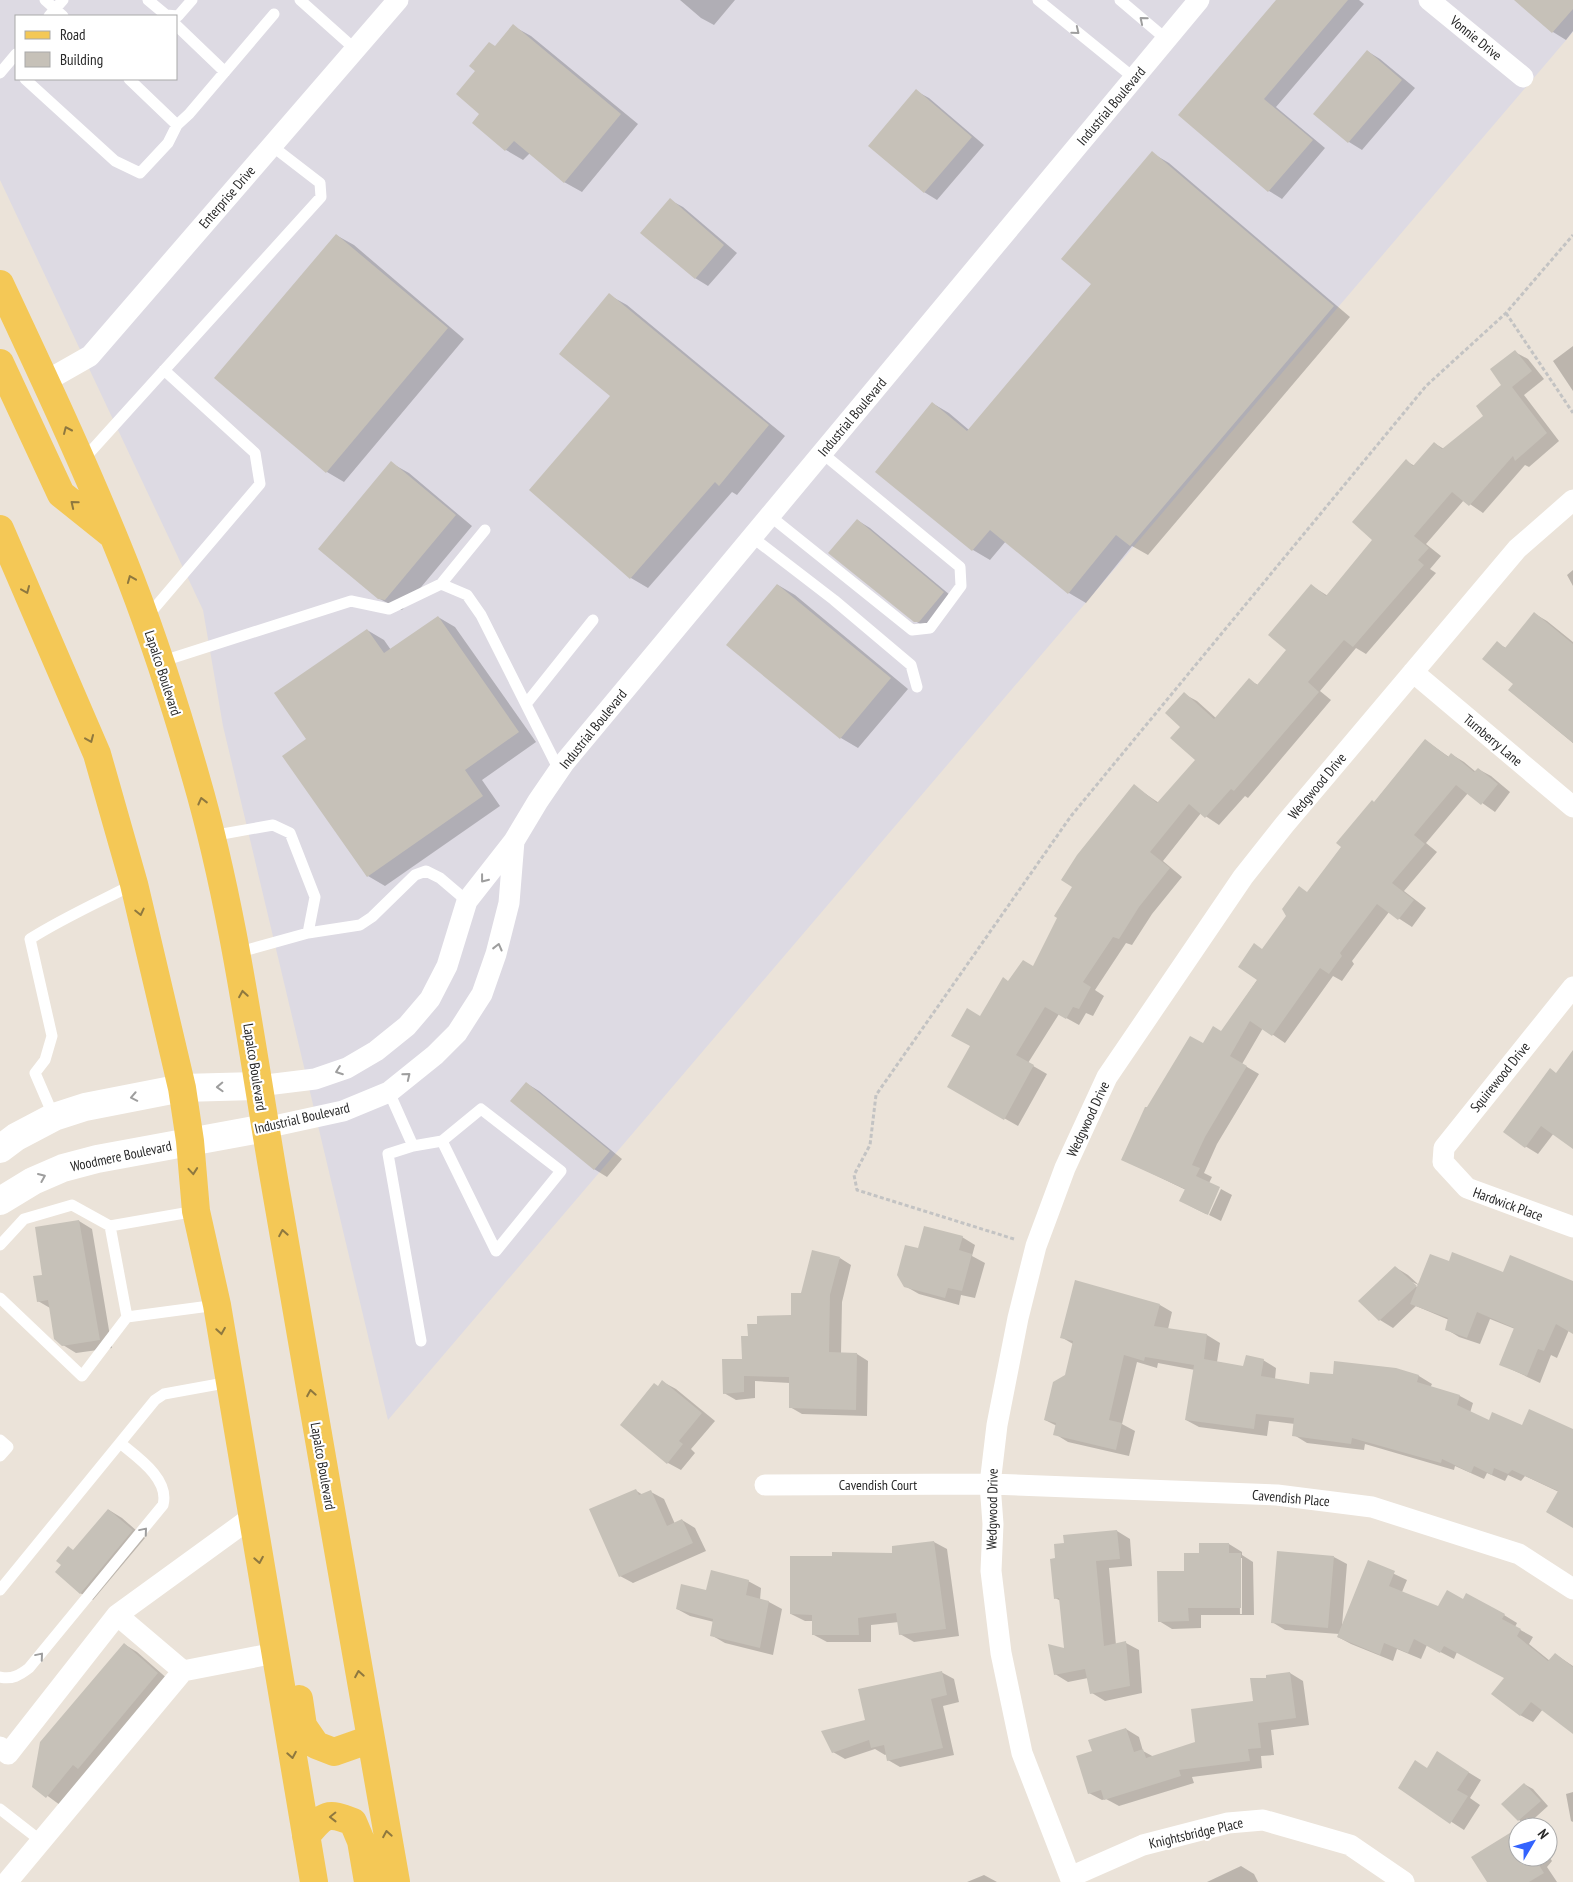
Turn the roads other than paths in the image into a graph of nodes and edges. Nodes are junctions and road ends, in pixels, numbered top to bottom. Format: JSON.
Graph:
{"nodes":[{"id":1,"x":45,"y":0,"type":"edge"},
{"id":2,"x":148,"y":0,"type":"edge"},
{"id":3,"x":192,"y":0,"type":"edge"},
{"id":4,"x":300,"y":0,"type":"edge"},
{"id":5,"x":398,"y":0,"type":"edge"},
{"id":6,"x":1038,"y":0,"type":"edge"},
{"id":7,"x":1120,"y":0,"type":"edge"},
{"id":8,"x":1199,"y":0,"type":"edge"},
{"id":9,"x":1429,"y":0,"type":"edge"},
{"id":10,"x":58,"y":10,"type":"edge"},
{"id":11,"x":164,"y":14,"type":"edge"},
{"id":12,"x":274,"y":14,"type":"dead end"},
{"id":13,"x":178,"y":16,"type":"edge"},
{"id":14,"x":178,"y":27,"type":"edge"},
{"id":15,"x":1166,"y":39,"type":"junction"},
{"id":16,"x":356,"y":50,"type":"junction"},
{"id":17,"x":15,"y":56,"type":"edge"},
{"id":18,"x":8,"y":69,"type":"edge"},
{"id":19,"x":225,"y":72,"type":"junction"},
{"id":20,"x":1523,"y":77,"type":"dead end"},
{"id":21,"x":1134,"y":78,"type":"junction"},
{"id":22,"x":25,"y":80,"type":"edge"},
{"id":23,"x":130,"y":80,"type":"edge"},
{"id":24,"x":177,"y":125,"type":"junction"},
{"id":25,"x":272,"y":146,"type":"junction"},
{"id":26,"x":0,"y":284,"type":"edge"},
{"id":27,"x":0,"y":363,"type":"edge"},
{"id":28,"x":164,"y":370,"type":"junction"},
{"id":29,"x":46,"y":381,"type":"junction"},
{"id":30,"x":822,"y":453,"type":"junction"},
{"id":31,"x":82,"y":461,"type":"junction"},
{"id":32,"x":1573,"y":500,"type":"edge"},
{"id":33,"x":770,"y":516,"type":"junction"},
{"id":34,"x":0,"y":529,"type":"edge"},
{"id":35,"x":485,"y":530,"type":"dead end"},
{"id":36,"x":112,"y":535,"type":"junction"},
{"id":37,"x":752,"y":537,"type":"junction"},
{"id":38,"x":441,"y":584,"type":"junction"},
{"id":39,"x":145,"y":619,"type":"junction"},
{"id":40,"x":593,"y":620,"type":"dead end"},
{"id":41,"x":160,"y":662,"type":"junction"},
{"id":42,"x":1413,"y":672,"type":"junction"},
{"id":43,"x":917,"y":687,"type":"dead end"},
{"id":44,"x":526,"y":704,"type":"junction"},
{"id":45,"x":559,"y":770,"type":"junction"},
{"id":46,"x":1573,"y":807,"type":"edge"},
{"id":47,"x":210,"y":836,"type":"junction"},
{"id":48,"x":514,"y":841,"type":"junction"},
{"id":49,"x":134,"y":884,"type":"junction"},
{"id":50,"x":467,"y":901,"type":"junction"},
{"id":51,"x":308,"y":932,"type":"junction"},
{"id":52,"x":236,"y":953,"type":"junction"},
{"id":53,"x":1573,"y":987,"type":"edge"},
{"id":54,"x":258,"y":1086,"type":"junction"},
{"id":55,"x":182,"y":1088,"type":"junction"},
{"id":56,"x":388,"y":1092,"type":"junction"},
{"id":57,"x":54,"y":1118,"type":"junction"},
{"id":58,"x":265,"y":1128,"type":"junction"},
{"id":59,"x":190,"y":1141,"type":"junction"},
{"id":60,"x":442,"y":1141,"type":"junction"},
{"id":61,"x":413,"y":1146,"type":"junction"},
{"id":62,"x":0,"y":1149,"type":"edge"},
{"id":63,"x":1450,"y":1170,"type":"joint"},
{"id":64,"x":0,"y":1201,"type":"edge"},
{"id":65,"x":196,"y":1211,"type":"junction"},
{"id":66,"x":110,"y":1226,"type":"junction"},
{"id":67,"x":1573,"y":1227,"type":"edge"},
{"id":68,"x":0,"y":1245,"type":"edge"},
{"id":69,"x":0,"y":1298,"type":"edge"},
{"id":70,"x":217,"y":1305,"type":"junction"},
{"id":71,"x":127,"y":1317,"type":"junction"},
{"id":72,"x":421,"y":1341,"type":"dead end"},
{"id":73,"x":230,"y":1382,"type":"junction"},
{"id":74,"x":237,"y":1426,"type":"junction"},
{"id":75,"x":0,"y":1440,"type":"edge"},
{"id":76,"x":120,"y":1443,"type":"junction"},
{"id":77,"x":0,"y":1456,"type":"edge"},
{"id":78,"x":990,"y":1484,"type":"junction"},
{"id":79,"x":765,"y":1485,"type":"dead end"},
{"id":80,"x":252,"y":1517,"type":"junction"},
{"id":81,"x":1573,"y":1589,"type":"edge"},
{"id":82,"x":0,"y":1590,"type":"edge"},
{"id":83,"x":116,"y":1615,"type":"junction"},
{"id":84,"x":275,"y":1653,"type":"junction"},
{"id":85,"x":183,"y":1671,"type":"junction"},
{"id":86,"x":0,"y":1677,"type":"edge"},
{"id":87,"x":371,"y":1739,"type":"junction"},
{"id":88,"x":3,"y":1755,"type":"edge"},
{"id":89,"x":0,"y":1809,"type":"edge"},
{"id":90,"x":306,"y":1836,"type":"junction"},
{"id":91,"x":41,"y":1841,"type":"junction"},
{"id":92,"x":1071,"y":1880,"type":"edge"},
{"id":93,"x":8,"y":1882,"type":"edge"},
{"id":94,"x":314,"y":1882,"type":"edge"},
{"id":95,"x":368,"y":1882,"type":"edge"},
{"id":96,"x":396,"y":1882,"type":"edge"},
{"id":97,"x":1404,"y":1882,"type":"edge"}],
"edges":[{"from":1,"to":10,"type":"lane"},
{"from":2,"to":11,"type":"lane"},
{"from":3,"to":13,"type":"lane"},
{"from":4,"to":16,"type":"lane"},
{"from":5,"to":16,"type":"street","name":"Enterprise Drive"},
{"from":6,"to":21,"type":"lane","one_way":true},
{"from":15,"to":7,"type":"lane","one_way":true},
{"from":8,"to":15,"type":"street","name":"Industrial Boulevard"},
{"from":9,"to":20,"type":"street","name":"Vonnie Drive"},
{"from":12,"to":19,"type":"lane"},
{"from":14,"to":19,"type":"lane"},
{"from":15,"to":21,"type":"street","name":"Industrial Boulevard"},
{"from":16,"to":25,"type":"street","name":"Enterprise Drive"},
{"from":17,"to":18,"type":"lane"},
{"from":19,"to":24,"type":"lane"},
{"from":21,"to":30,"type":"street","name":"Industrial Boulevard"},
{"from":22,"to":24,"type":"lane"},
{"from":23,"to":24,"type":"lane"},
{"from":25,"to":28,"type":"lane"},
{"from":25,"to":29,"type":"street","name":"Enterprise Drive"},
{"from":26,"to":29,"type":"main road","name":"Lapalco Boulevard"},
{"from":36,"to":27,"type":"main road","one_way":true},
{"from":28,"to":31,"type":"lane"},
{"from":28,"to":39,"type":"lane"},
{"from":31,"to":29,"type":"main road","name":"Lapalco Boulevard","one_way":true},
{"from":30,"to":33,"type":"street","name":"Industrial Boulevard"},
{"from":30,"to":33,"type":"lane"},
{"from":31,"to":36,"type":"main road","name":"Lapalco Boulevard"},
{"from":32,"to":42,"type":"street","name":"Wedgwood Drive"},
{"from":33,"to":37,"type":"street","name":"Industrial Boulevard"},
{"from":34,"to":49,"type":"main road","one_way":true},
{"from":35,"to":38,"type":"lane"},
{"from":39,"to":36,"type":"main road","name":"Lapalco Boulevard","one_way":true},
{"from":37,"to":43,"type":"lane"},
{"from":37,"to":45,"type":"street","name":"Industrial Boulevard"},
{"from":38,"to":41,"type":"lane"},
{"from":38,"to":44,"type":"lane"},
{"from":39,"to":41,"type":"main road","name":"Lapalco Boulevard"},
{"from":40,"to":44,"type":"lane"},
{"from":47,"to":41,"type":"main road","name":"Lapalco Boulevard","one_way":true},
{"from":42,"to":46,"type":"street","name":"Turnberry Lane"},
{"from":42,"to":78,"type":"street","name":"Wedgwood Drive"},
{"from":44,"to":45,"type":"lane"},
{"from":45,"to":48,"type":"street","name":"Industrial Boulevard"},
{"from":47,"to":51,"type":"lane"},
{"from":47,"to":52,"type":"main road","name":"Lapalco Boulevard"},
{"from":48,"to":50,"type":"street","name":"Industrial Boulevard","one_way":true},
{"from":56,"to":48,"type":"street","name":"Industrial Boulevard","one_way":true},
{"from":49,"to":55,"type":"main road","one_way":true},
{"from":49,"to":57,"type":"lane"},
{"from":50,"to":51,"type":"lane"},
{"from":50,"to":54,"type":"street","name":"Industrial Boulevard","one_way":true},
{"from":51,"to":52,"type":"lane"},
{"from":54,"to":52,"type":"main road","name":"Lapalco Boulevard","one_way":true},
{"from":53,"to":63,"type":"street","name":"Squirewood Drive"},
{"from":54,"to":55,"type":"street","name":"Industrial Boulevard","one_way":true},
{"from":54,"to":58,"type":"main road","name":"Lapalco Boulevard"},
{"from":55,"to":57,"type":"street","one_way":true},
{"from":55,"to":59,"type":"main road"},
{"from":56,"to":58,"type":"street","name":"Industrial Boulevard"},
{"from":56,"to":61,"type":"lane"},
{"from":57,"to":62,"type":"street"},
{"from":58,"to":59,"type":"street","name":"Industrial Boulevard"},
{"from":87,"to":58,"type":"main road","name":"Lapalco Boulevard","one_way":true},
{"from":64,"to":59,"type":"street","name":"Woodmere Boulevard","one_way":true},
{"from":59,"to":65,"type":"main road","one_way":true},
{"from":60,"to":60,"type":"lane"},
{"from":60,"to":61,"type":"lane"},
{"from":61,"to":72,"type":"lane"},
{"from":63,"to":67,"type":"street","name":"Hardwick Place"},
{"from":65,"to":66,"type":"lane"},
{"from":65,"to":70,"type":"main road"},
{"from":66,"to":68,"type":"lane"},
{"from":66,"to":71,"type":"lane"},
{"from":69,"to":71,"type":"lane"},
{"from":70,"to":71,"type":"lane"},
{"from":70,"to":73,"type":"main road","one_way":true},
{"from":73,"to":74,"type":"main road"},
{"from":73,"to":76,"type":"lane"},
{"from":74,"to":80,"type":"main road"},
{"from":74,"to":87,"type":"main road"},
{"from":75,"to":77,"type":"lane"},
{"from":76,"to":82,"type":"lane"},
{"from":86,"to":76,"type":"lane","one_way":true},
{"from":78,"to":79,"type":"street","name":"Cavendish Court"},
{"from":78,"to":81,"type":"street","name":"Cavendish Place"},
{"from":78,"to":92,"type":"street","name":"Wedgwood Drive"},
{"from":80,"to":83,"type":"street"},
{"from":80,"to":84,"type":"main road","one_way":true},
{"from":83,"to":85,"type":"street"},
{"from":83,"to":88,"type":"street"},
{"from":84,"to":85,"type":"street"},
{"from":84,"to":90,"type":"main road","one_way":true},
{"from":85,"to":91,"type":"street"},
{"from":96,"to":87,"type":"main road","name":"Lapalco Boulevard","one_way":true},
{"from":89,"to":91,"type":"lane"},
{"from":90,"to":94,"type":"main road"},
{"from":95,"to":90,"type":"main road","one_way":true},
{"from":91,"to":93,"type":"street"},
{"from":92,"to":97,"type":"street","name":"Knightsbridge Place"}]}
